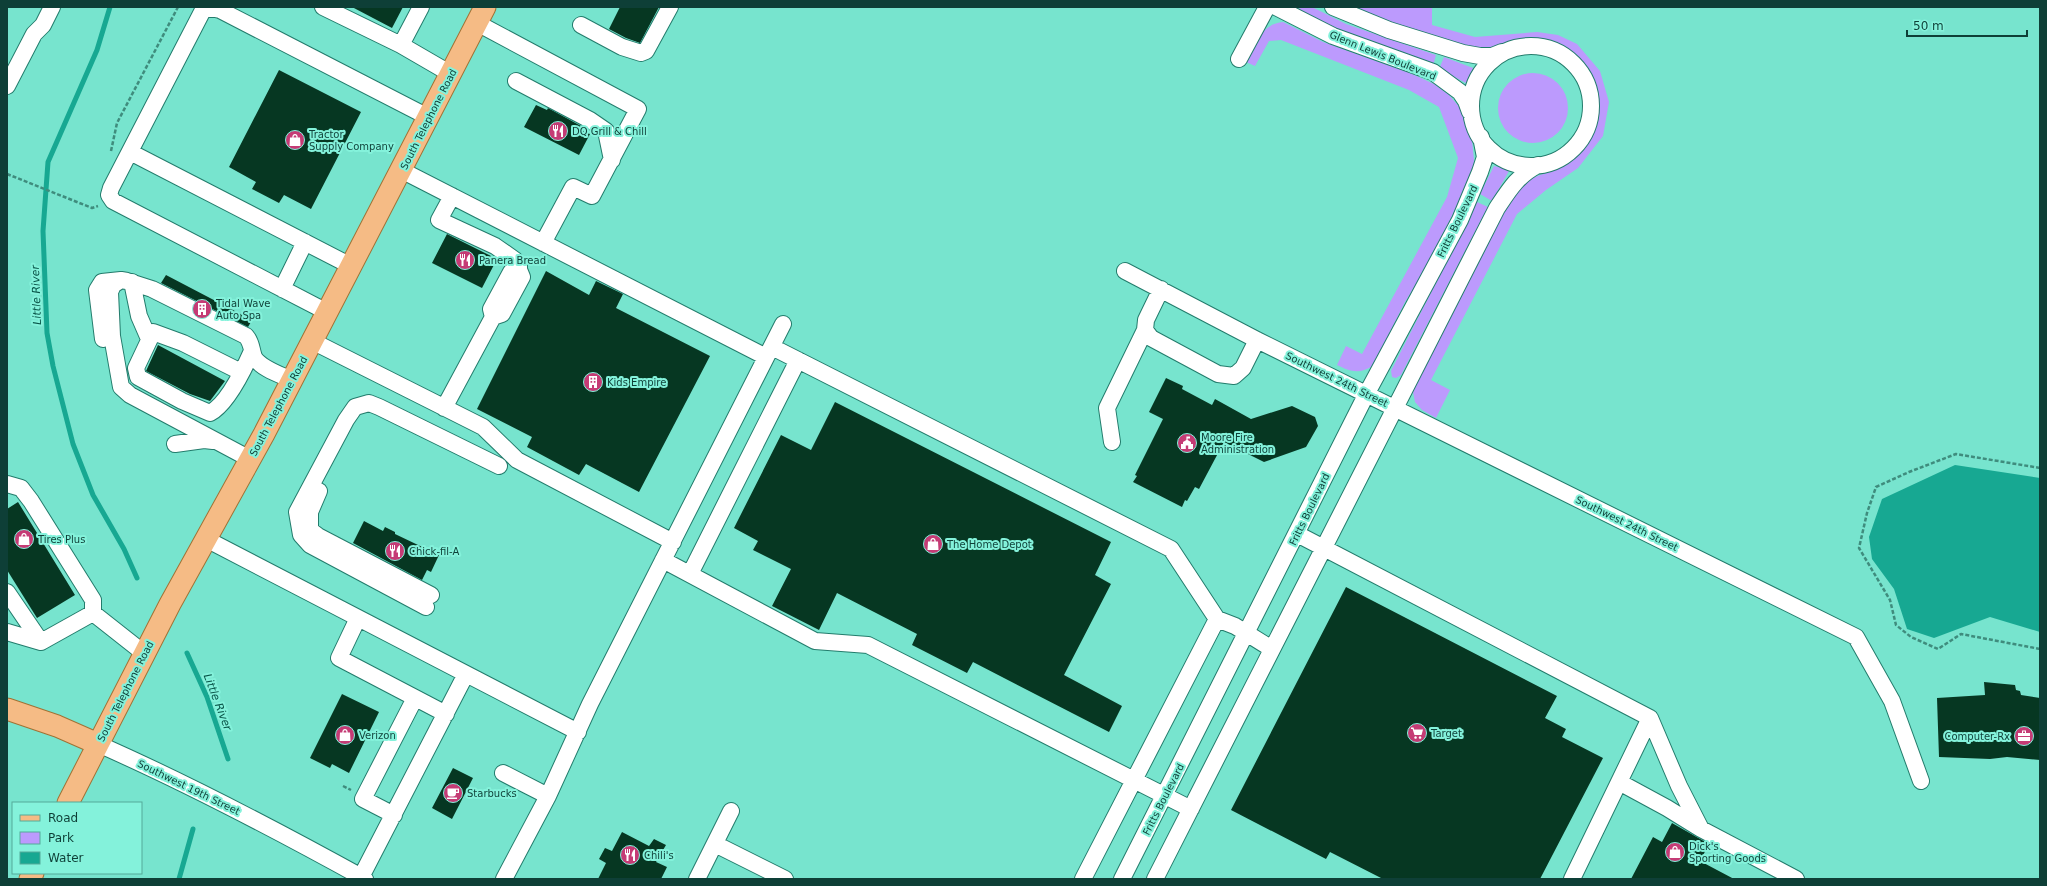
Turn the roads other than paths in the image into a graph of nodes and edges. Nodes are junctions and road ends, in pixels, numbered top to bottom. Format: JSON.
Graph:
{"nodes":[{"id":1,"x":52,"y":7,"type":"edge"},
{"id":2,"x":323,"y":7,"type":"edge"},
{"id":3,"x":421,"y":7,"type":"edge"},
{"id":4,"x":670,"y":7,"type":"edge"},
{"id":5,"x":1267,"y":7,"type":"edge"},
{"id":6,"x":1276,"y":7,"type":"edge"},
{"id":7,"x":1333,"y":7,"type":"edge"},
{"id":8,"x":481,"y":15,"type":"edge"},
{"id":9,"x":581,"y":25,"type":"dead end"},
{"id":10,"x":401,"y":45,"type":"junction"},
{"id":11,"x":1511,"y":49,"type":"junction"},
{"id":12,"x":1239,"y":60,"type":"dead end"},
{"id":13,"x":451,"y":74,"type":"junction"},
{"id":14,"x":516,"y":81,"type":"dead end"},
{"id":15,"x":7,"y":86,"type":"edge"},
{"id":16,"x":428,"y":117,"type":"junction"},
{"id":17,"x":1472,"y":120,"type":"junction"},
{"id":18,"x":1481,"y":137,"type":"junction"},
{"id":19,"x":130,"y":152,"type":"junction"},
{"id":20,"x":612,"y":160,"type":"junction"},
{"id":21,"x":1538,"y":165,"type":"junction"},
{"id":22,"x":401,"y":170,"type":"junction"},
{"id":23,"x":452,"y":196,"type":"junction"},
{"id":24,"x":305,"y":242,"type":"junction"},
{"id":25,"x":543,"y":243,"type":"junction"},
{"id":26,"x":351,"y":266,"type":"junction"},
{"id":27,"x":1125,"y":271,"type":"dead end"},
{"id":28,"x":126,"y":281,"type":"junction"},
{"id":29,"x":282,"y":289,"type":"junction"},
{"id":30,"x":1161,"y":289,"type":"junction"},
{"id":31,"x":327,"y":312,"type":"junction"},
{"id":32,"x":783,"y":324,"type":"dead end"},
{"id":33,"x":1145,"y":330,"type":"junction"},
{"id":34,"x":148,"y":339,"type":"junction"},
{"id":35,"x":1257,"y":340,"type":"junction"},
{"id":36,"x":312,"y":341,"type":"junction"},
{"id":37,"x":769,"y":352,"type":"junction"},
{"id":38,"x":798,"y":360,"type":"junction"},
{"id":39,"x":246,"y":362,"type":"junction"},
{"id":40,"x":292,"y":380,"type":"junction"},
{"id":41,"x":1367,"y":393,"type":"junction"},
{"id":42,"x":444,"y":408,"type":"junction"},
{"id":43,"x":1395,"y":408,"type":"junction"},
{"id":44,"x":210,"y":412,"type":"junction"},
{"id":45,"x":205,"y":437,"type":"junction"},
{"id":46,"x":1112,"y":442,"type":"dead end"},
{"id":47,"x":175,"y":444,"type":"dead end"},
{"id":48,"x":248,"y":464,"type":"junction"},
{"id":49,"x":7,"y":484,"type":"edge"},
{"id":50,"x":1297,"y":534,"type":"junction"},
{"id":51,"x":206,"y":539,"type":"junction"},
{"id":52,"x":673,"y":542,"type":"junction"},
{"id":53,"x":1323,"y":548,"type":"junction"},
{"id":54,"x":663,"y":560,"type":"junction"},
{"id":55,"x":690,"y":574,"type":"junction"},
{"id":56,"x":7,"y":592,"type":"edge"},
{"id":57,"x":93,"y":606,"type":"junction"},
{"id":58,"x":426,"y":606,"type":"joint"},
{"id":59,"x":358,"y":618,"type":"junction"},
{"id":60,"x":1217,"y":619,"type":"junction"},
{"id":61,"x":7,"y":632,"type":"edge"},
{"id":62,"x":1248,"y":633,"type":"junction"},
{"id":63,"x":41,"y":642,"type":"junction"},
{"id":64,"x":1272,"y":649,"type":"junction"},
{"id":65,"x":145,"y":654,"type":"junction"},
{"id":66,"x":466,"y":674,"type":"junction"},
{"id":67,"x":415,"y":698,"type":"junction"},
{"id":68,"x":7,"y":708,"type":"edge"},
{"id":69,"x":446,"y":714,"type":"junction"},
{"id":70,"x":1650,"y":718,"type":"junction"},
{"id":71,"x":578,"y":732,"type":"junction"},
{"id":72,"x":98,"y":744,"type":"junction"},
{"id":73,"x":503,"y":772,"type":"dead end"},
{"id":74,"x":1134,"y":781,"type":"junction"},
{"id":75,"x":1921,"y":781,"type":"dead end"},
{"id":76,"x":1619,"y":782,"type":"junction"},
{"id":77,"x":548,"y":796,"type":"junction"},
{"id":78,"x":1165,"y":796,"type":"junction"},
{"id":79,"x":69,"y":802,"type":"edge"},
{"id":80,"x":1191,"y":809,"type":"junction"},
{"id":81,"x":731,"y":811,"type":"dead end"},
{"id":82,"x":394,"y":815,"type":"junction"},
{"id":83,"x":1700,"y":829,"type":"junction"},
{"id":84,"x":715,"y":844,"type":"junction"},
{"id":85,"x":362,"y":878,"type":"edge"},
{"id":86,"x":504,"y":879,"type":"edge"},
{"id":87,"x":697,"y":879,"type":"edge"},
{"id":88,"x":785,"y":879,"type":"edge"},
{"id":89,"x":1084,"y":879,"type":"edge"},
{"id":90,"x":1122,"y":879,"type":"edge"},
{"id":91,"x":1155,"y":879,"type":"edge"},
{"id":92,"x":1572,"y":879,"type":"edge"},
{"id":93,"x":1796,"y":879,"type":"edge"}],
"edges":[{"from":1,"to":15,"type":"street"},
{"from":2,"to":10,"type":"street"},
{"from":3,"to":10,"type":"street"},
{"from":4,"to":9,"type":"street"},
{"from":5,"to":12,"type":"street"},
{"from":6,"to":17,"type":"street","name":"Glenn Lewis Boulevard"},
{"from":7,"to":11,"type":"street"},
{"from":8,"to":13,"type":"main road","name":"South Telephone Road"},
{"from":8,"to":20,"type":"street"},
{"from":10,"to":13,"type":"street"},
{"from":11,"to":17,"type":"street"},
{"from":11,"to":21,"type":"street"},
{"from":13,"to":16,"type":"main road","name":"South Telephone Road"},
{"from":14,"to":20,"type":"street"},
{"from":16,"to":19,"type":"street"},
{"from":16,"to":22,"type":"main road","name":"South Telephone Road"},
{"from":17,"to":18,"type":"street"},
{"from":18,"to":21,"type":"street"},
{"from":18,"to":41,"type":"street","name":"Fritts Boulevard"},
{"from":19,"to":24,"type":"street"},
{"from":19,"to":29,"type":"street"},
{"from":20,"to":25,"type":"street"},
{"from":21,"to":43,"type":"street"},
{"from":22,"to":23,"type":"street"},
{"from":22,"to":26,"type":"main road","name":"South Telephone Road"},
{"from":23,"to":25,"type":"street"},
{"from":23,"to":42,"type":"street"},
{"from":24,"to":26,"type":"street"},
{"from":24,"to":29,"type":"street"},
{"from":25,"to":37,"type":"street"},
{"from":26,"to":31,"type":"main road","name":"South Telephone Road"},
{"from":27,"to":30,"type":"street","name":"Southwest 24th Street"},
{"from":28,"to":34,"type":"street"},
{"from":28,"to":39,"type":"street"},
{"from":28,"to":45,"type":"street"},
{"from":29,"to":31,"type":"street"},
{"from":30,"to":33,"type":"street"},
{"from":30,"to":35,"type":"street","name":"Southwest 24th Street"},
{"from":31,"to":36,"type":"main road","name":"South Telephone Road"},
{"from":32,"to":37,"type":"street"},
{"from":33,"to":35,"type":"street"},
{"from":33,"to":46,"type":"street"},
{"from":34,"to":39,"type":"street"},
{"from":34,"to":44,"type":"street"},
{"from":35,"to":41,"type":"street","name":"Southwest 24th Street"},
{"from":36,"to":40,"type":"main road","name":"South Telephone Road"},
{"from":36,"to":42,"type":"street"},
{"from":37,"to":38,"type":"street"},
{"from":37,"to":52,"type":"street"},
{"from":38,"to":55,"type":"street"},
{"from":38,"to":60,"type":"street"},
{"from":39,"to":40,"type":"street"},
{"from":39,"to":44,"type":"street"},
{"from":40,"to":48,"type":"main road","name":"South Telephone Road"},
{"from":41,"to":43,"type":"street","name":"Southwest 24th Street"},
{"from":41,"to":50,"type":"street","name":"Fritts Boulevard"},
{"from":42,"to":52,"type":"street"},
{"from":43,"to":53,"type":"street"},
{"from":43,"to":75,"type":"street","name":"Southwest 24th Street"},
{"from":44,"to":45,"type":"street"},
{"from":45,"to":47,"type":"street"},
{"from":45,"to":48,"type":"street"},
{"from":48,"to":51,"type":"main road","name":"South Telephone Road"},
{"from":49,"to":57,"type":"street"},
{"from":50,"to":53,"type":"street"},
{"from":50,"to":62,"type":"street","name":"Fritts Boulevard"},
{"from":51,"to":59,"type":"street"},
{"from":51,"to":65,"type":"main road","name":"South Telephone Road"},
{"from":52,"to":54,"type":"street"},
{"from":53,"to":64,"type":"street"},
{"from":53,"to":70,"type":"street"},
{"from":54,"to":55,"type":"street"},
{"from":54,"to":71,"type":"street"},
{"from":55,"to":74,"type":"street"},
{"from":56,"to":63,"type":"street"},
{"from":57,"to":63,"type":"street"},
{"from":57,"to":65,"type":"street"},
{"from":58,"to":58,"type":"street"},
{"from":59,"to":66,"type":"street"},
{"from":59,"to":67,"type":"street"},
{"from":60,"to":62,"type":"street"},
{"from":60,"to":74,"type":"street"},
{"from":61,"to":63,"type":"street"},
{"from":62,"to":64,"type":"street"},
{"from":62,"to":78,"type":"street","name":"Fritts Boulevard"},
{"from":64,"to":80,"type":"street"},
{"from":65,"to":72,"type":"main road","name":"South Telephone Road"},
{"from":66,"to":69,"type":"street"},
{"from":66,"to":71,"type":"street"},
{"from":67,"to":69,"type":"street"},
{"from":67,"to":82,"type":"street"},
{"from":68,"to":72,"type":"main road","name":"Southwest 19th Street"},
{"from":69,"to":82,"type":"street"},
{"from":70,"to":76,"type":"street"},
{"from":70,"to":83,"type":"street"},
{"from":71,"to":77,"type":"street"},
{"from":72,"to":79,"type":"main road","name":"South Telephone Road"},
{"from":72,"to":85,"type":"street","name":"Southwest 19th Street"},
{"from":73,"to":77,"type":"street"},
{"from":74,"to":78,"type":"street"},
{"from":74,"to":89,"type":"street"},
{"from":76,"to":83,"type":"street"},
{"from":76,"to":92,"type":"street"},
{"from":77,"to":86,"type":"street"},
{"from":78,"to":80,"type":"street"},
{"from":78,"to":90,"type":"street","name":"Fritts Boulevard"},
{"from":80,"to":91,"type":"street"},
{"from":81,"to":84,"type":"street"},
{"from":82,"to":85,"type":"street"},
{"from":83,"to":93,"type":"street"},
{"from":84,"to":87,"type":"street"},
{"from":84,"to":88,"type":"street"}]}
